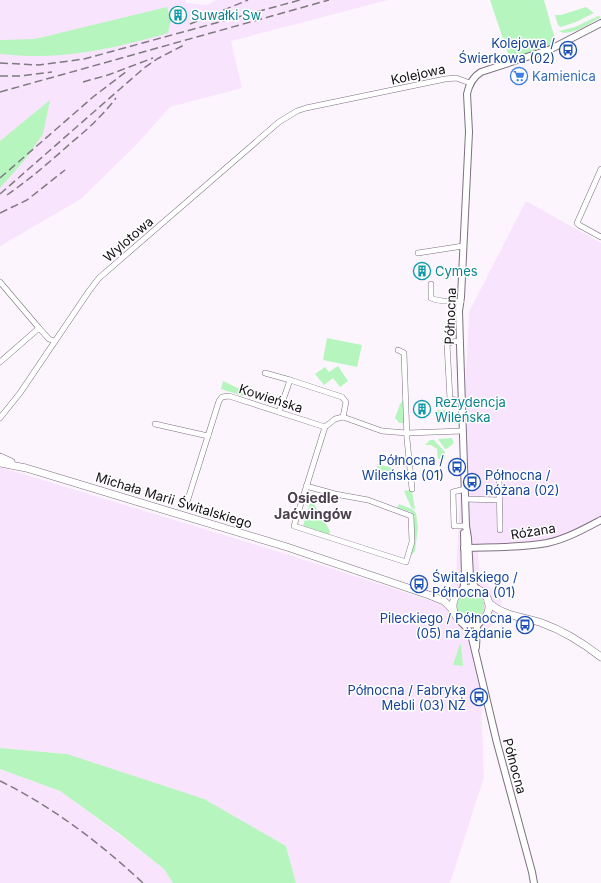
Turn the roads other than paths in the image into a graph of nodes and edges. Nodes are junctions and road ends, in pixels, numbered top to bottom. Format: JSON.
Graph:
{"nodes":[{"id":1,"x":601,"y":23,"type":"edge"},
{"id":2,"x":470,"y":83,"type":"junction"},
{"id":3,"x":297,"y":111,"type":"joint"},
{"id":4,"x":601,"y":168,"type":"edge"},
{"id":5,"x":601,"y":237,"type":"edge"},
{"id":6,"x":463,"y":246,"type":"junction"},
{"id":7,"x":418,"y":253,"type":"dead end"},
{"id":8,"x":0,"y":282,"type":"edge"},
{"id":9,"x":431,"y":284,"type":"dead end"},
{"id":10,"x":461,"y":302,"type":"junction"},
{"id":11,"x":39,"y":328,"type":"junction"},
{"id":12,"x":460,"y":341,"type":"junction"},
{"id":13,"x":54,"y":342,"type":"junction"},
{"id":14,"x":398,"y":350,"type":"dead end"},
{"id":15,"x":0,"y":362,"type":"edge"},
{"id":16,"x":265,"y":372,"type":"dead end"},
{"id":17,"x":290,"y":380,"type":"junction"},
{"id":18,"x":462,"y":401,"type":"junction"},
{"id":19,"x":279,"y":412,"type":"junction"},
{"id":20,"x":1,"y":415,"type":"edge"},
{"id":21,"x":343,"y":417,"type":"junction"},
{"id":22,"x":154,"y":424,"type":"dead end"},
{"id":23,"x":325,"y":427,"type":"junction"},
{"id":24,"x":462,"y":431,"type":"junction"},
{"id":25,"x":407,"y":433,"type":"junction"},
{"id":26,"x":208,"y":436,"type":"junction"},
{"id":27,"x":0,"y":457,"type":"edge"},
{"id":28,"x":0,"y":463,"type":"edge"},
{"id":29,"x":26,"y":468,"type":"junction"},
{"id":30,"x":499,"y":475,"type":"dead end"},
{"id":31,"x":306,"y":486,"type":"junction"},
{"id":32,"x":412,"y":489,"type":"dead end"},
{"id":33,"x":465,"y":489,"type":"junction"},
{"id":34,"x":188,"y":499,"type":"dead end"},
{"id":35,"x":465,"y":499,"type":"junction"},
{"id":36,"x":499,"y":500,"type":"junction"},
{"id":37,"x":601,"y":520,"type":"edge"},
{"id":38,"x":466,"y":526,"type":"junction"},
{"id":39,"x":500,"y":530,"type":"dead end"},
{"id":40,"x":466,"y":548,"type":"junction"},
{"id":41,"x":477,"y":589,"type":"junction"},
{"id":42,"x":460,"y":591,"type":"junction"},
{"id":43,"x":429,"y":594,"type":"junction"},
{"id":44,"x":488,"y":602,"type":"junction"},
{"id":45,"x":453,"y":610,"type":"junction"},
{"id":46,"x":510,"y":614,"type":"junction"},
{"id":47,"x":483,"y":619,"type":"junction"},
{"id":48,"x":461,"y":622,"type":"junction"},
{"id":49,"x":476,"y":655,"type":"junction"},
{"id":50,"x":601,"y":657,"type":"edge"},
{"id":51,"x":534,"y":883,"type":"edge"}],
"edges":[{"from":1,"to":2,"type":"street"},
{"from":2,"to":3,"type":"street","name":"Kolejowa"},
{"from":2,"to":6,"type":"street","name":"Północna"},
{"from":3,"to":13,"type":"street","name":"Wylotowa"},
{"from":4,"to":5,"type":"street"},
{"from":6,"to":7,"type":"street"},
{"from":6,"to":10,"type":"street","name":"Północna"},
{"from":8,"to":11,"type":"street"},
{"from":9,"to":10,"type":"street"},
{"from":10,"to":12,"type":"street","name":"Północna"},
{"from":11,"to":13,"type":"street"},
{"from":11,"to":15,"type":"street"},
{"from":12,"to":18,"type":"street","name":"Północna"},
{"from":12,"to":18,"type":"street"},
{"from":13,"to":20,"type":"street","name":"Wylotowa"},
{"from":14,"to":25,"type":"street"},
{"from":16,"to":17,"type":"street"},
{"from":17,"to":19,"type":"street"},
{"from":17,"to":21,"type":"street"},
{"from":18,"to":24,"type":"street","name":"Północna"},
{"from":19,"to":23,"type":"street","name":"Kowieńska"},
{"from":19,"to":26,"type":"street","name":"Kowieńska"},
{"from":21,"to":23,"type":"street"},
{"from":21,"to":25,"type":"street"},
{"from":22,"to":26,"type":"street"},
{"from":23,"to":31,"type":"street"},
{"from":24,"to":25,"type":"street"},
{"from":24,"to":33,"type":"street","name":"Północna"},
{"from":25,"to":32,"type":"street"},
{"from":26,"to":34,"type":"street","name":"Kowieńska"},
{"from":27,"to":29,"type":"main road","name":"Michała Marii Świtalskiego"},
{"from":28,"to":29,"type":"main road","name":"Michała Marii Świtalskiego"},
{"from":29,"to":43,"type":"main road","name":"Michała Marii Świtalskiego"},
{"from":30,"to":36,"type":"street"},
{"from":31,"to":31,"type":"street"},
{"from":33,"to":35,"type":"street","name":"Północna"},
{"from":33,"to":38,"type":"street"},
{"from":35,"to":36,"type":"street"},
{"from":35,"to":38,"type":"street","name":"Północna"},
{"from":36,"to":39,"type":"street"},
{"from":37,"to":40,"type":"street","name":"Różana"},
{"from":38,"to":40,"type":"street","name":"Północna"},
{"from":40,"to":41,"type":"street","name":"Północna"},
{"from":40,"to":42,"type":"street","name":"Północna"},
{"from":41,"to":42,"type":"main road"},
{"from":41,"to":44,"type":"main road"},
{"from":42,"to":43,"type":"main road","name":"Michała Marii Świtalskiego"},
{"from":42,"to":45,"type":"main road"},
{"from":43,"to":45,"type":"main road","name":"Michała Marii Świtalskiego"},
{"from":44,"to":46,"type":"main road"},
{"from":44,"to":47,"type":"main road"},
{"from":45,"to":48,"type":"main road"},
{"from":46,"to":47,"type":"main road"},
{"from":46,"to":50,"type":"main road"},
{"from":47,"to":48,"type":"main road"},
{"from":47,"to":49,"type":"street","name":"Północna"},
{"from":48,"to":49,"type":"street","name":"Północna"},
{"from":49,"to":51,"type":"street","name":"Północna"}]}
